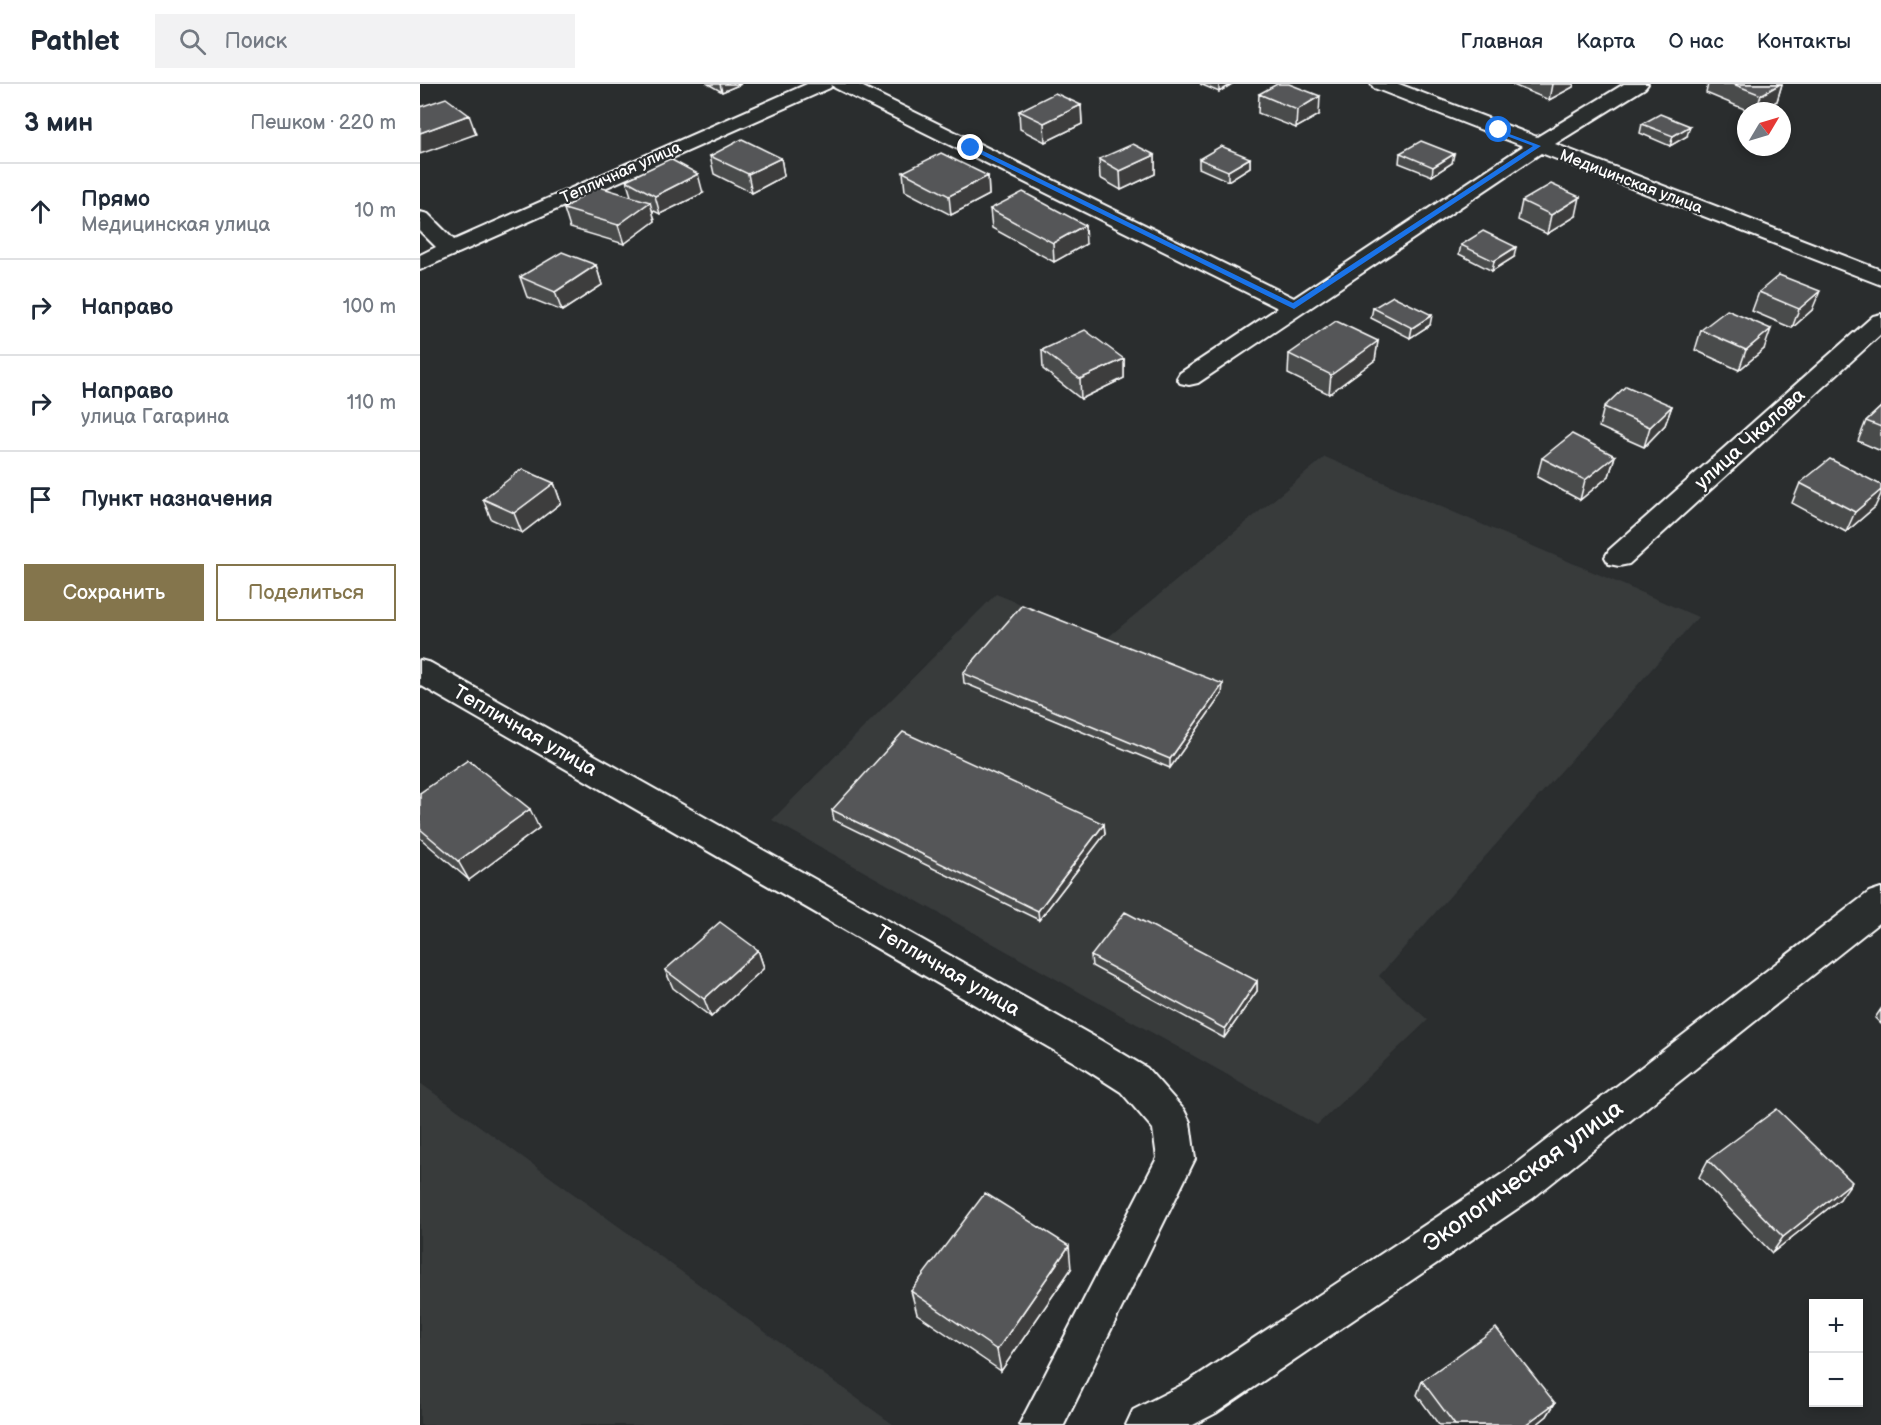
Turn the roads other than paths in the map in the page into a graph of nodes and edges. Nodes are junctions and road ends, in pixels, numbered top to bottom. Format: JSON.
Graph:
{"nodes":[{"id":1,"x":823,"y":84,"type":"edge"},
{"id":2,"x":842,"y":84,"type":"edge"},
{"id":3,"x":1381,"y":84,"type":"edge"},
{"id":4,"x":1638,"y":84,"type":"edge"},
{"id":5,"x":1538,"y":146,"type":"junction"},
{"id":6,"x":420,"y":219,"type":"edge"},
{"id":7,"x":451,"y":249,"type":"junction"},
{"id":8,"x":420,"y":263,"type":"edge"},
{"id":9,"x":1881,"y":278,"type":"edge"},
{"id":10,"x":1294,"y":306,"type":"junction"},
{"id":11,"x":1881,"y":321,"type":"edge"},
{"id":12,"x":1189,"y":378,"type":"dead end"},
{"id":13,"x":1619,"y":557,"type":"dead end"},
{"id":14,"x":420,"y":671,"type":"edge"},
{"id":15,"x":1881,"y":902,"type":"edge"},
{"id":16,"x":1041,"y":1425,"type":"edge"},
{"id":17,"x":1148,"y":1425,"type":"edge"}],
"edges":[{"from":1,"to":7,"type":"street","name":"Тепличная улица"},
{"from":2,"to":10,"type":"street"},
{"from":3,"to":5,"type":"street","name":"Медицинская улица"},
{"from":4,"to":5,"type":"street"},
{"from":5,"to":9,"type":"street","name":"Медицинская улица"},
{"from":5,"to":10,"type":"street"},
{"from":6,"to":7,"type":"street"},
{"from":7,"to":8,"type":"street","name":"Тепличная улица"},
{"from":10,"to":12,"type":"street"},
{"from":11,"to":13,"type":"street","name":"улица Чкалова"},
{"from":14,"to":16,"type":"street","name":"Тепличная улица"},
{"from":15,"to":17,"type":"street","name":"Экологическая улица"}]}
